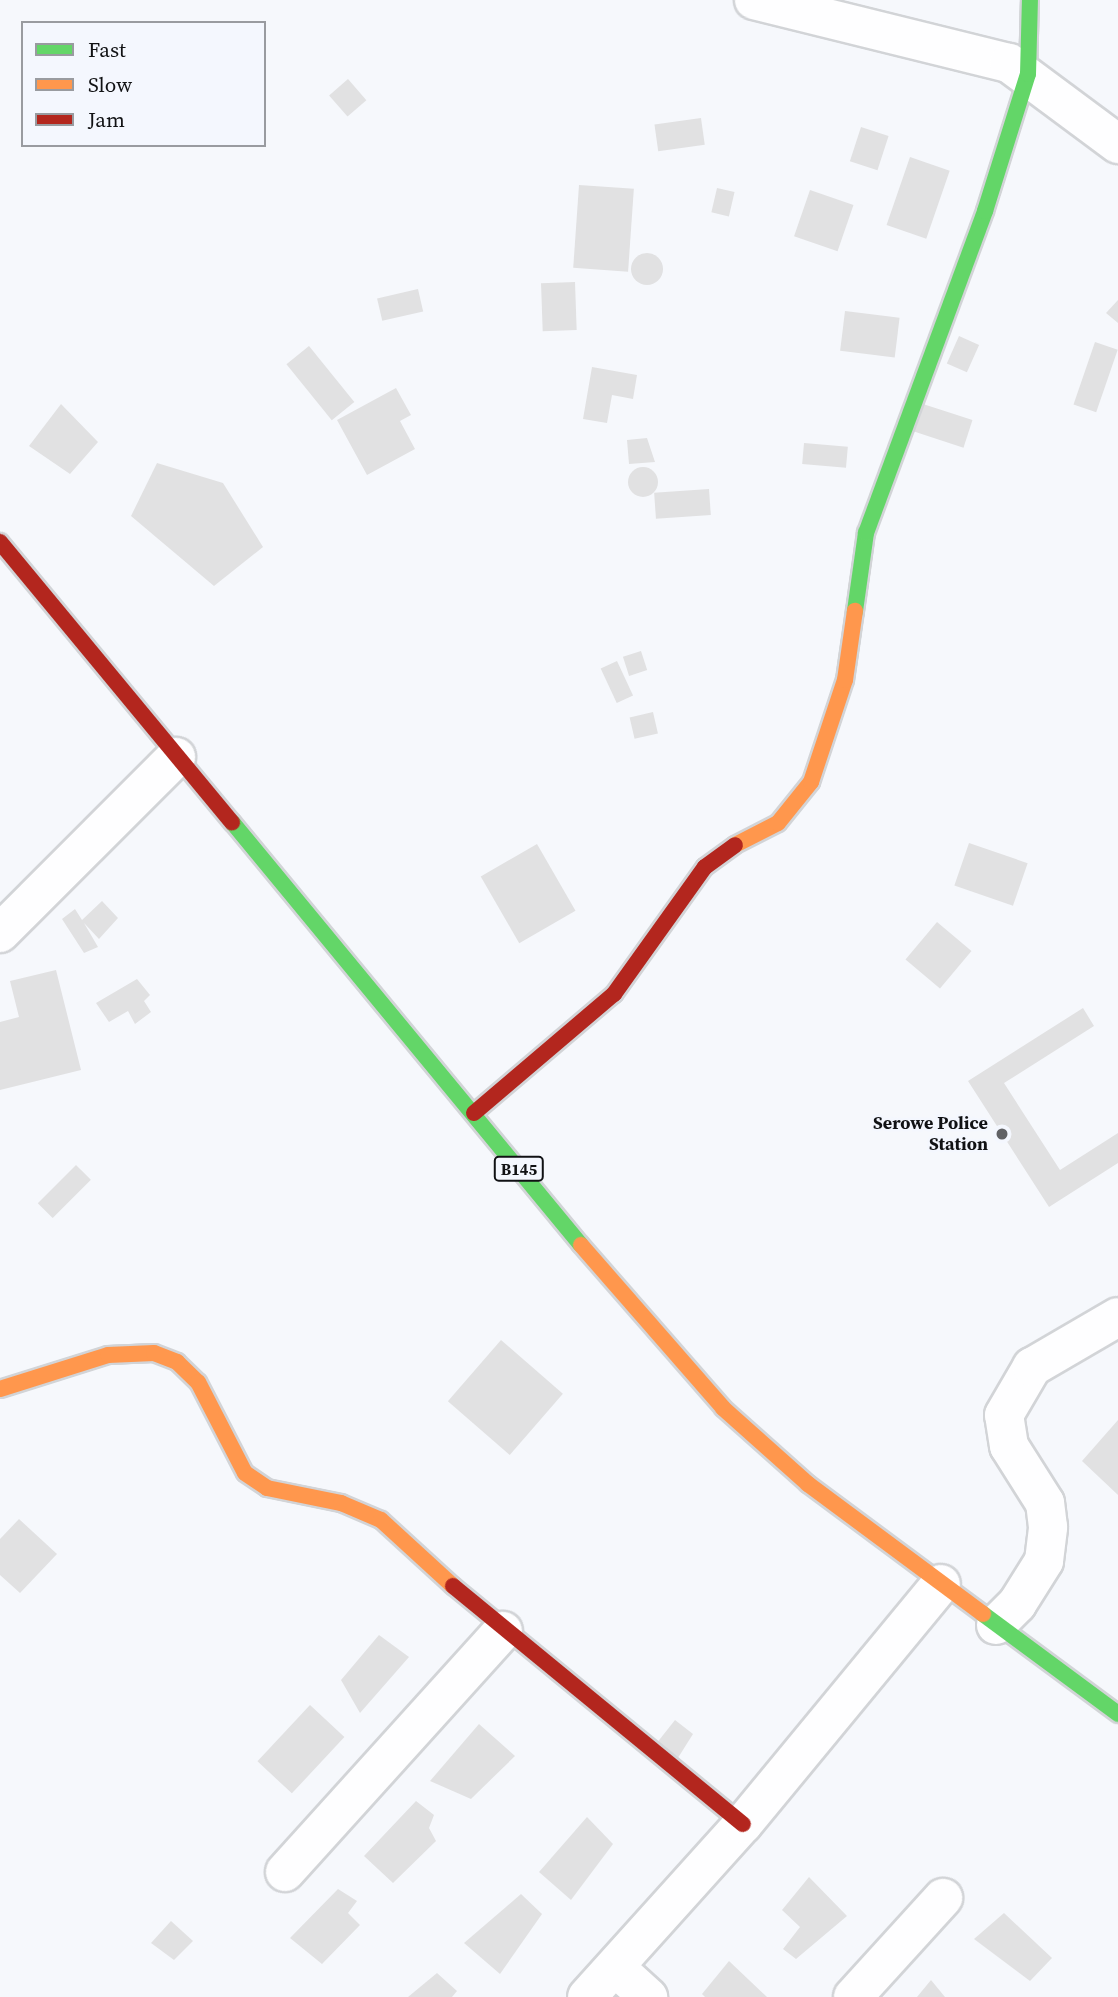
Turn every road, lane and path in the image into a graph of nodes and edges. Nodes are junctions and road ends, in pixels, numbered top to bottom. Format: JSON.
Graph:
{"nodes":[{"id":1,"x":754,"y":0,"type":"edge"},
{"id":2,"x":1030,"y":0,"type":"edge"},
{"id":3,"x":1028,"y":74,"type":"junction"},
{"id":4,"x":1118,"y":144,"type":"edge"},
{"id":5,"x":0,"y":542,"type":"edge"},
{"id":6,"x":176,"y":757,"type":"junction"},
{"id":7,"x":0,"y":933,"type":"edge"},
{"id":8,"x":474,"y":1113,"type":"junction"},
{"id":9,"x":1118,"y":1318,"type":"edge"},
{"id":10,"x":0,"y":1389,"type":"edge"},
{"id":11,"x":942,"y":1584,"type":"junction"},
{"id":12,"x":996,"y":1625,"type":"junction"},
{"id":13,"x":503,"y":1631,"type":"junction"},
{"id":14,"x":1118,"y":1714,"type":"edge"},
{"id":15,"x":743,"y":1824,"type":"junction"},
{"id":16,"x":285,"y":1872,"type":"dead end"},
{"id":17,"x":943,"y":1898,"type":"dead end"},
{"id":18,"x":615,"y":1967,"type":"junction"},
{"id":19,"x":587,"y":1997,"type":"edge"},
{"id":20,"x":648,"y":1997,"type":"edge"},
{"id":21,"x":853,"y":1997,"type":"edge"}],
"edges":[{"from":1,"to":3,"type":"street"},
{"from":2,"to":3,"type":"street"},
{"from":3,"to":4,"type":"street"},
{"from":3,"to":8,"type":"street"},
{"from":5,"to":6,"type":"street","number":"B145"},
{"from":6,"to":7,"type":"street"},
{"from":6,"to":8,"type":"street","number":"B145"},
{"from":8,"to":11,"type":"street","number":"B145"},
{"from":9,"to":12,"type":"street"},
{"from":10,"to":13,"type":"street"},
{"from":11,"to":12,"type":"street","number":"B145"},
{"from":11,"to":15,"type":"street"},
{"from":12,"to":14,"type":"street","number":"B145"},
{"from":13,"to":15,"type":"street"},
{"from":13,"to":16,"type":"street"},
{"from":15,"to":18,"type":"street"},
{"from":17,"to":21,"type":"street"},
{"from":18,"to":19,"type":"street"},
{"from":18,"to":20,"type":"street"}]}
